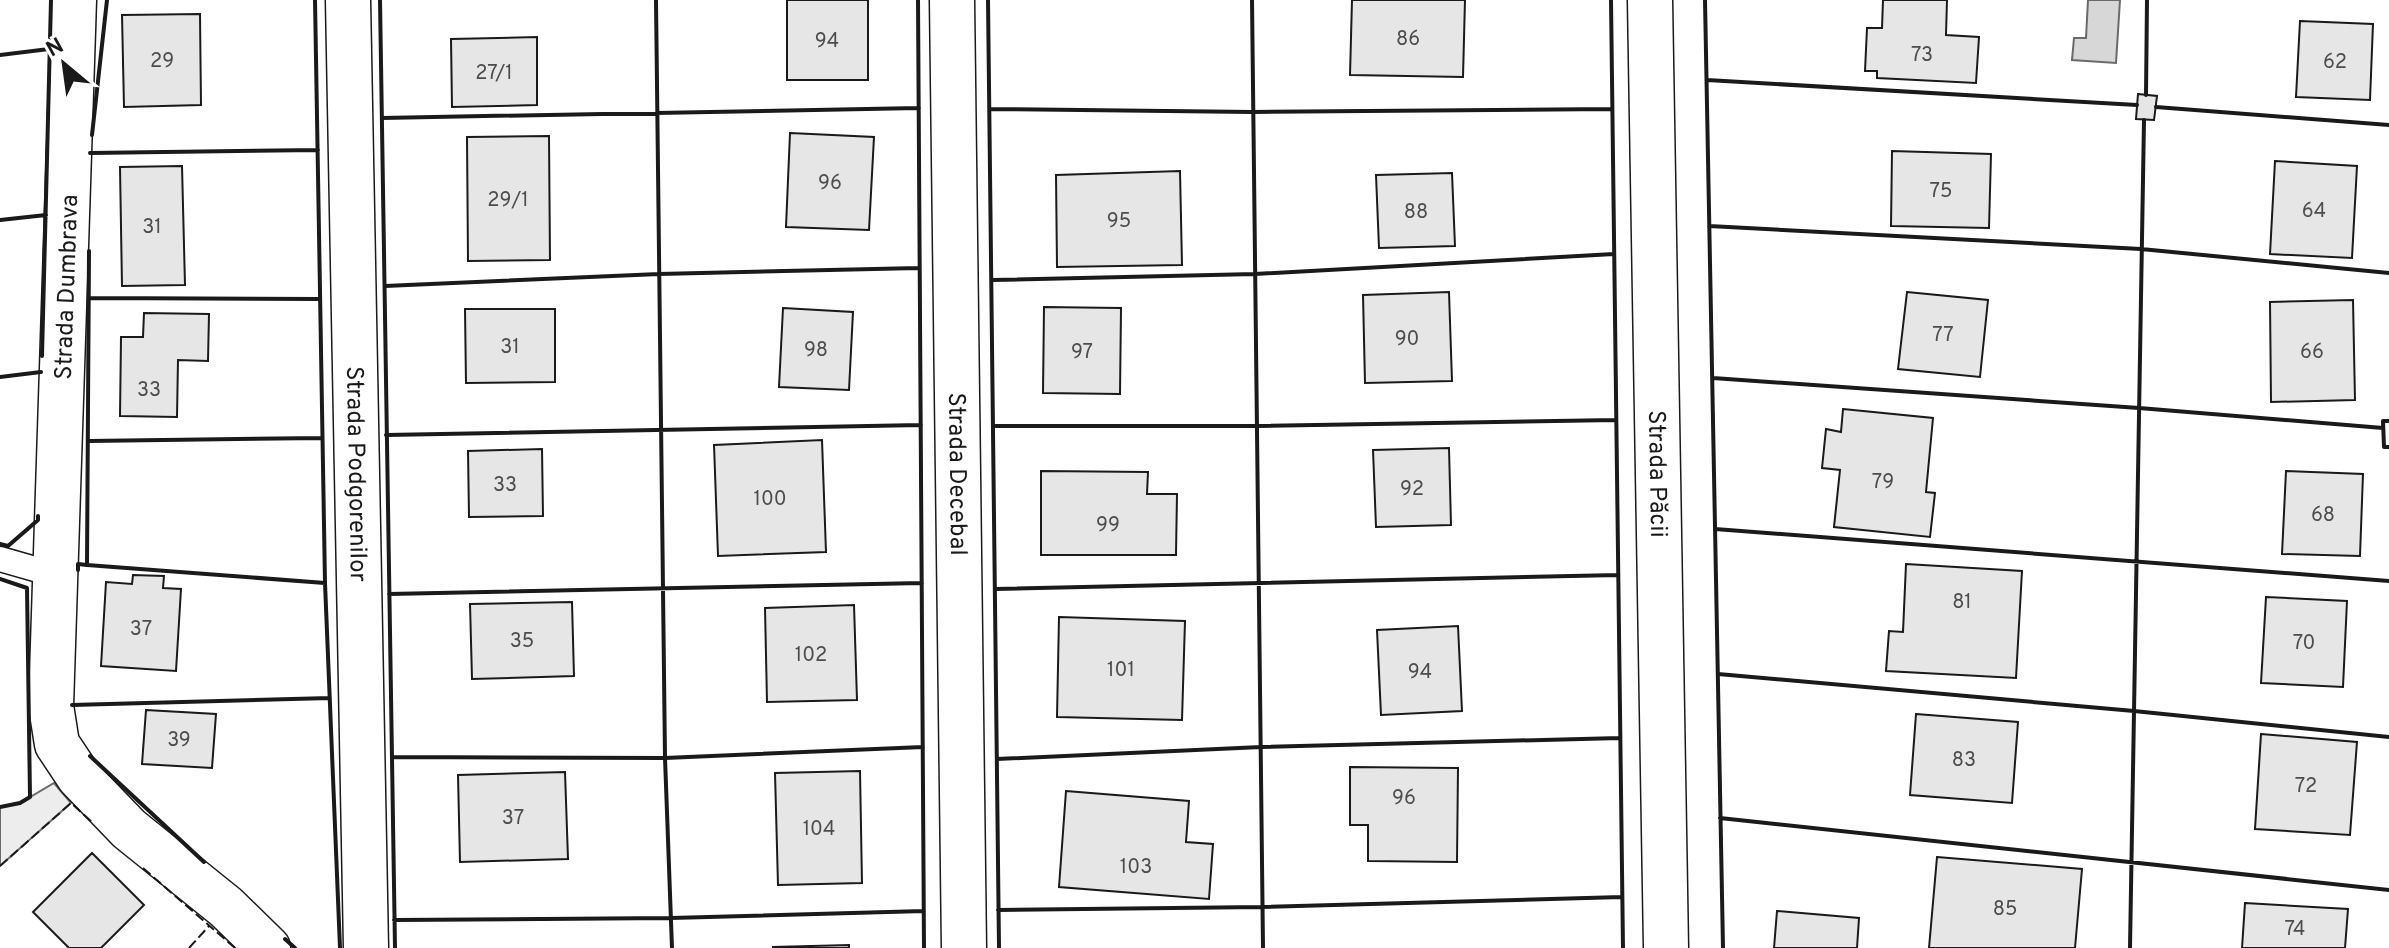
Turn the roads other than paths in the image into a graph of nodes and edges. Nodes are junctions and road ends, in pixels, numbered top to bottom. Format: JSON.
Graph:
{"nodes":[{"id":1,"x":74,"y":0,"type":"edge"},
{"id":2,"x":348,"y":0,"type":"edge"},
{"id":3,"x":952,"y":0,"type":"edge"},
{"id":4,"x":1650,"y":0,"type":"edge"},
{"id":5,"x":0,"y":559,"type":"edge"},
{"id":6,"x":56,"y":575,"type":"junction"},
{"id":7,"x":268,"y":948,"type":"edge"},
{"id":8,"x":366,"y":948,"type":"edge"},
{"id":9,"x":964,"y":948,"type":"edge"},
{"id":10,"x":1666,"y":948,"type":"edge"}],
"edges":[{"from":1,"to":6,"type":"street","name":"Strada Dumbrava"},
{"from":2,"to":8,"type":"street","name":"Strada Podgorenilor"},
{"from":3,"to":9,"type":"street","name":"Strada Decebal"},
{"from":4,"to":10,"type":"street","name":"Strada Păcii"},
{"from":5,"to":6,"type":"lane"},
{"from":6,"to":7,"type":"street","name":"Strada Dumbrava"}]}
